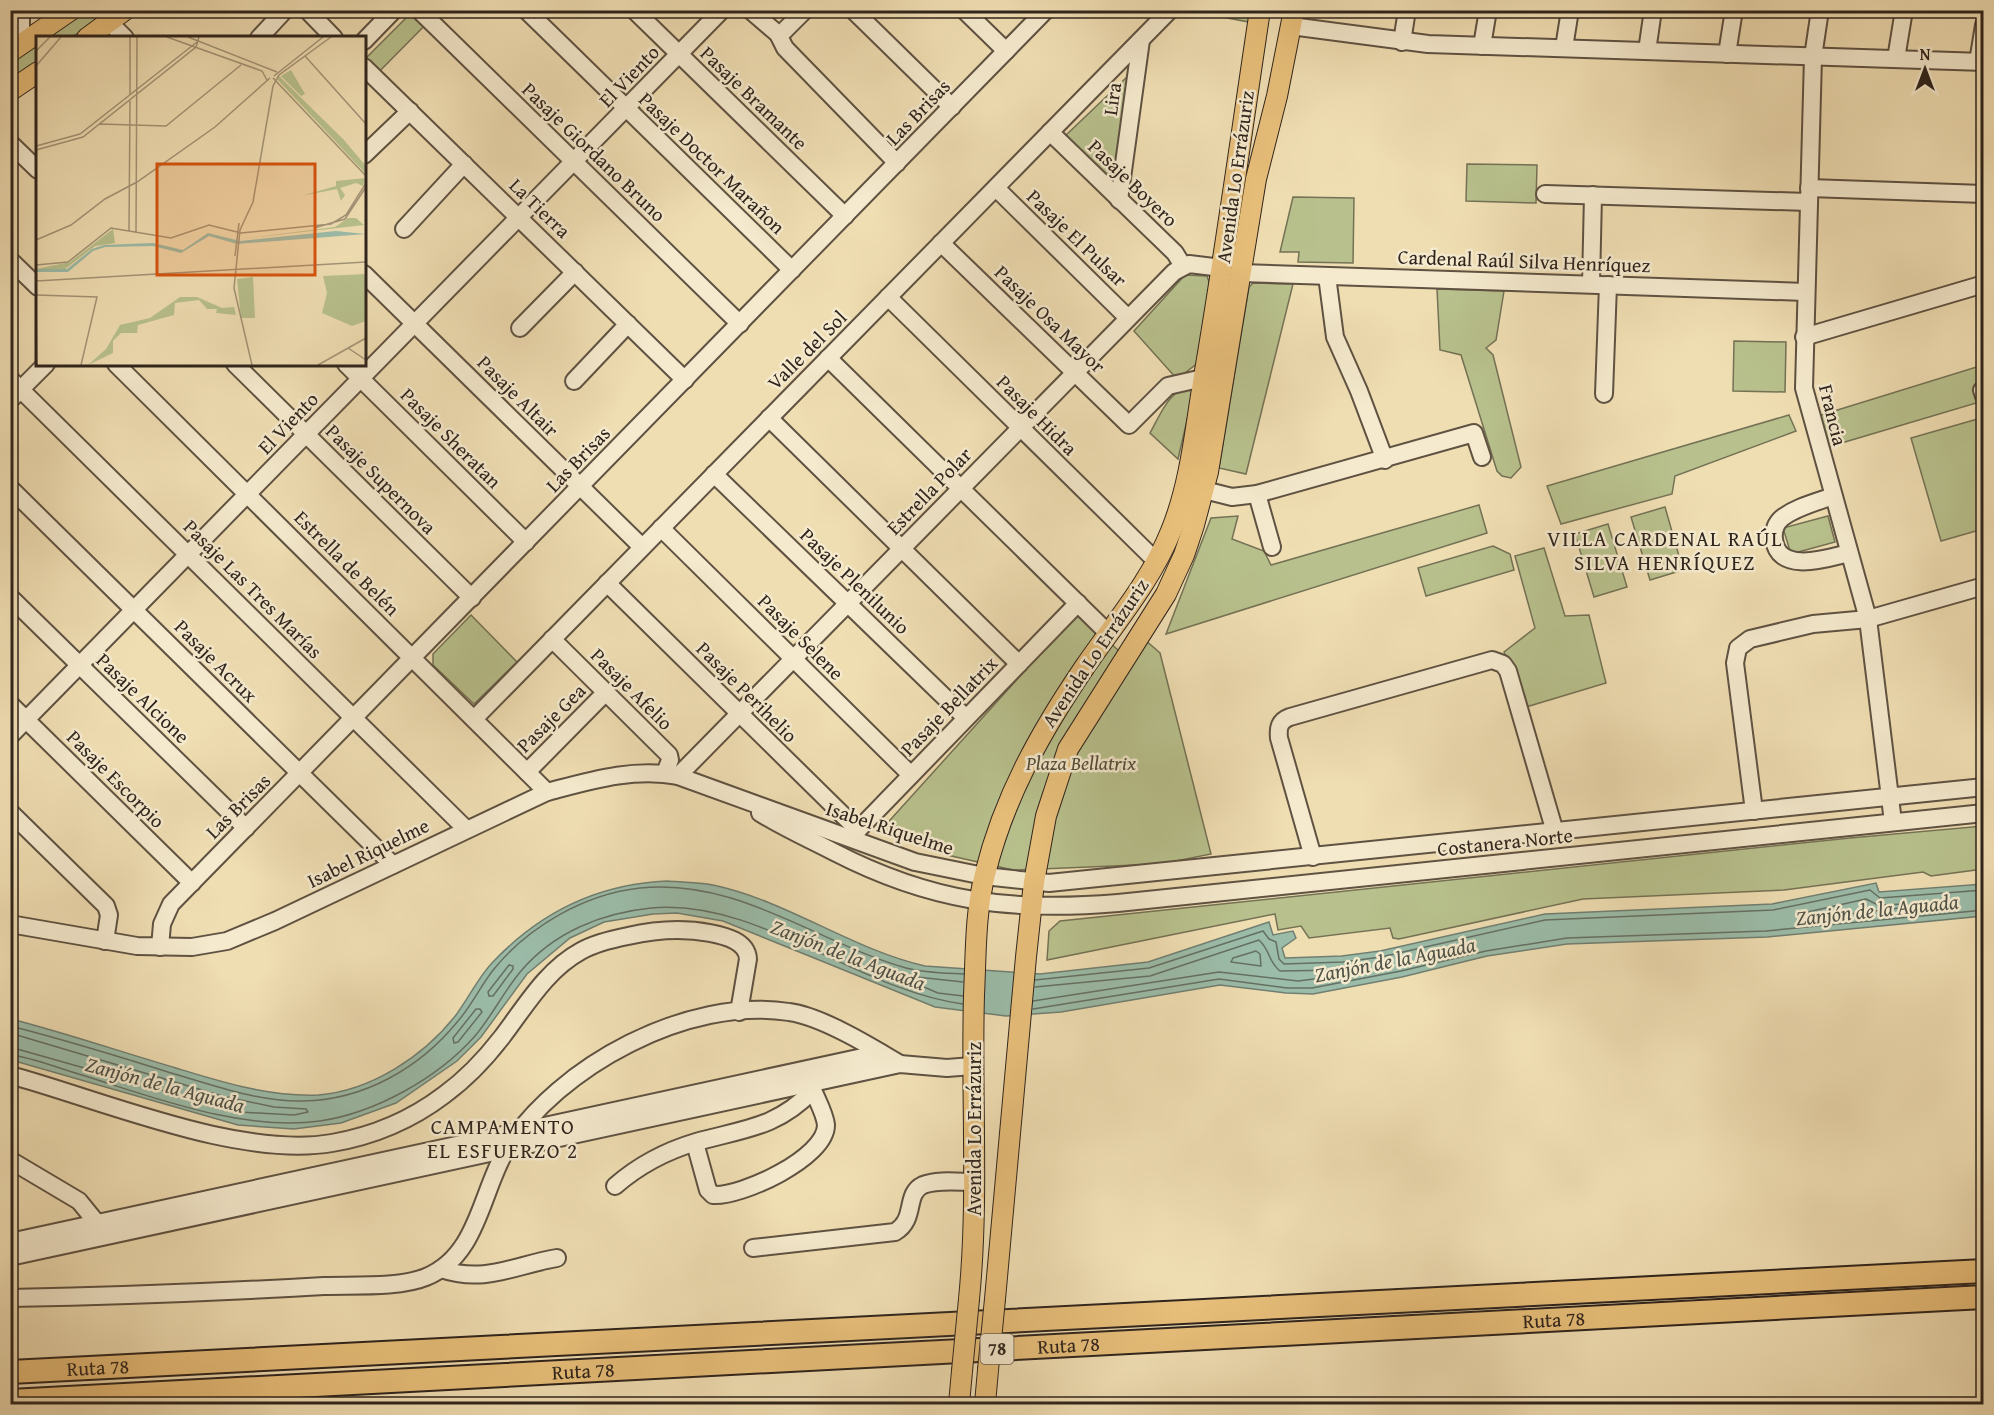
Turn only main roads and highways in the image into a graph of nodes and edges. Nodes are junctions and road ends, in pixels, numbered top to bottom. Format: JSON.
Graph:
{"nodes":[{"id":1,"x":71,"y":10,"type":"edge"},
{"id":2,"x":1260,"y":10,"type":"edge"},
{"id":3,"x":117,"y":16,"type":"edge"},
{"id":4,"x":1292,"y":18,"type":"edge"},
{"id":5,"x":90,"y":36,"type":"edge"},
{"id":6,"x":16,"y":49,"type":"edge"},
{"id":7,"x":36,"y":73,"type":"edge"},
{"id":8,"x":10,"y":92,"type":"edge"},
{"id":9,"x":1232,"y":270,"type":"junction"},
{"id":10,"x":1983,"y":1270,"type":"edge"},
{"id":11,"x":1983,"y":1297,"type":"edge"},
{"id":12,"x":10,"y":1372,"type":"edge"},
{"id":13,"x":10,"y":1401,"type":"edge"},
{"id":14,"x":959,"y":1404,"type":"edge"},
{"id":15,"x":985,"y":1404,"type":"edge"}],
"edges":[{"from":1,"to":6,"type":"main road"},
{"from":2,"to":9,"type":"main road","name":"Avenida Lo Errázuriz"},
{"from":3,"to":5,"type":"main road"},
{"from":4,"to":9,"type":"main road","name":"Avenida Lo Errázuriz"},
{"from":7,"to":8,"type":"main road"},
{"from":9,"to":14,"type":"main road","name":"Avenida Lo Errázuriz","bridge":true},
{"from":9,"to":15,"type":"main road","name":"Avenida Lo Errázuriz","bridge":true},
{"from":10,"to":12,"type":"highway","name":"Ruta 78","number":"78"},
{"from":11,"to":13,"type":"highway","name":"Ruta 78","number":"78"}]}
